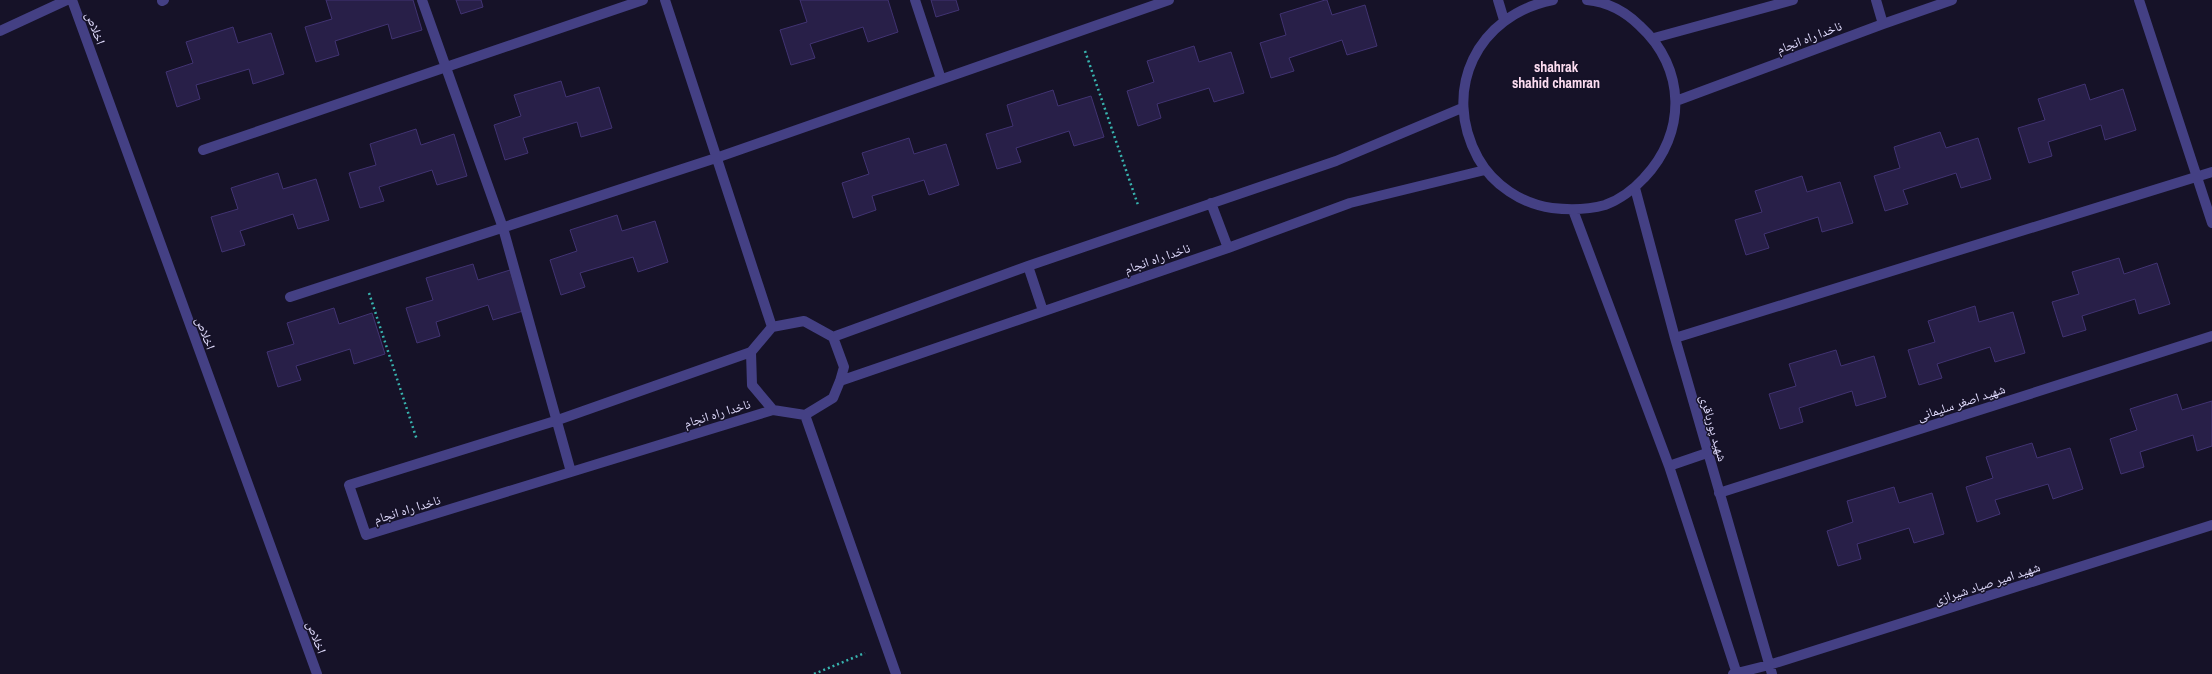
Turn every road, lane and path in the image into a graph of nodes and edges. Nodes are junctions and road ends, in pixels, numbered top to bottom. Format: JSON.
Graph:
{"nodes":[{"id":1,"x":67,"y":0,"type":"edge"},
{"id":2,"x":72,"y":0,"type":"edge"},
{"id":3,"x":422,"y":0,"type":"edge"},
{"id":4,"x":643,"y":0,"type":"edge"},
{"id":5,"x":665,"y":0,"type":"edge"},
{"id":6,"x":914,"y":0,"type":"edge"},
{"id":7,"x":1169,"y":0,"type":"edge"},
{"id":8,"x":1498,"y":0,"type":"edge"},
{"id":9,"x":1553,"y":0,"type":"edge"},
{"id":10,"x":1587,"y":0,"type":"edge"},
{"id":11,"x":1793,"y":0,"type":"edge"},
{"id":12,"x":1876,"y":0,"type":"edge"},
{"id":13,"x":1952,"y":0,"type":"edge"},
{"id":14,"x":2139,"y":0,"type":"edge"},
{"id":15,"x":1504,"y":20,"type":"junction"},
{"id":16,"x":1883,"y":24,"type":"junction"},
{"id":17,"x":0,"y":31,"type":"edge"},
{"id":18,"x":1078,"y":32,"type":"junction"},
{"id":19,"x":1654,"y":38,"type":"junction"},
{"id":20,"x":447,"y":67,"type":"junction"},
{"id":21,"x":941,"y":80,"type":"junction"},
{"id":22,"x":1676,"y":101,"type":"junction"},
{"id":23,"x":1462,"y":108,"type":"junction"},
{"id":24,"x":203,"y":150,"type":"dead end"},
{"id":25,"x":716,"y":158,"type":"junction"},
{"id":26,"x":1485,"y":170,"type":"junction"},
{"id":27,"x":2212,"y":172,"type":"edge"},
{"id":28,"x":2197,"y":176,"type":"junction"},
{"id":29,"x":1635,"y":188,"type":"junction"},
{"id":30,"x":1210,"y":203,"type":"junction"},
{"id":31,"x":1573,"y":210,"type":"junction"},
{"id":32,"x":2212,"y":223,"type":"edge"},
{"id":33,"x":1145,"y":226,"type":"junction"},
{"id":34,"x":503,"y":228,"type":"junction"},
{"id":35,"x":1228,"y":248,"type":"junction"},
{"id":36,"x":1028,"y":266,"type":"junction"},
{"id":37,"x":363,"y":274,"type":"junction"},
{"id":38,"x":290,"y":297,"type":"dead end"},
{"id":39,"x":1044,"y":311,"type":"junction"},
{"id":40,"x":772,"y":327,"type":"junction"},
{"id":41,"x":2212,"y":336,"type":"edge"},
{"id":42,"x":833,"y":337,"type":"junction"},
{"id":43,"x":1674,"y":338,"type":"junction"},
{"id":44,"x":751,"y":352,"type":"junction"},
{"id":45,"x":840,"y":381,"type":"junction"},
{"id":46,"x":773,"y":410,"type":"junction"},
{"id":47,"x":805,"y":415,"type":"junction"},
{"id":48,"x":556,"y":421,"type":"junction"},
{"id":49,"x":1707,"y":453,"type":"junction"},
{"id":50,"x":424,"y":462,"type":"junction"},
{"id":51,"x":1669,"y":466,"type":"junction"},
{"id":52,"x":571,"y":472,"type":"junction"},
{"id":53,"x":1718,"y":493,"type":"junction"},
{"id":54,"x":2212,"y":525,"type":"edge"},
{"id":55,"x":886,"y":644,"type":"junction"},
{"id":56,"x":1770,"y":670,"type":"edge"},
{"id":57,"x":317,"y":674,"type":"edge"},
{"id":58,"x":814,"y":674,"type":"edge"},
{"id":59,"x":896,"y":674,"type":"edge"},
{"id":60,"x":1735,"y":674,"type":"edge"}],
"edges":[{"from":1,"to":17,"type":"street"},
{"from":2,"to":57,"type":"street","name":"اخلاص"},
{"from":3,"to":20,"type":"street"},
{"from":4,"to":20,"type":"street"},
{"from":5,"to":25,"type":"street"},
{"from":6,"to":21,"type":"street"},
{"from":7,"to":18,"type":"street"},
{"from":8,"to":15,"type":"street"},
{"from":9,"to":15,"type":"street"},
{"from":10,"to":19,"type":"street"},
{"from":11,"to":19,"type":"street"},
{"from":12,"to":16,"type":"street"},
{"from":13,"to":16,"type":"street","name":"ناخدا راه انجام"},
{"from":14,"to":28,"type":"street"},
{"from":15,"to":23,"type":"street"},
{"from":16,"to":22,"type":"street","name":"ناخدا راه انجام"},
{"from":18,"to":21,"type":"street"},
{"from":18,"to":33,"type":"path"},
{"from":19,"to":22,"type":"street"},
{"from":20,"to":24,"type":"street"},
{"from":20,"to":34,"type":"street"},
{"from":21,"to":25,"type":"street"},
{"from":22,"to":29,"type":"street"},
{"from":23,"to":26,"type":"street"},
{"from":23,"to":30,"type":"street"},
{"from":25,"to":34,"type":"street"},
{"from":25,"to":40,"type":"street"},
{"from":26,"to":31,"type":"street"},
{"from":26,"to":35,"type":"street","name":"ناخدا راه انجام"},
{"from":27,"to":28,"type":"street"},
{"from":28,"to":32,"type":"street"},
{"from":28,"to":43,"type":"street"},
{"from":29,"to":31,"type":"street"},
{"from":29,"to":43,"type":"street","name":"شهید پورباقری"},
{"from":30,"to":33,"type":"street"},
{"from":30,"to":35,"type":"street"},
{"from":31,"to":51,"type":"street"},
{"from":33,"to":36,"type":"street"},
{"from":34,"to":37,"type":"street"},
{"from":34,"to":48,"type":"street"},
{"from":35,"to":39,"type":"street","name":"ناخدا راه انجام"},
{"from":36,"to":39,"type":"street"},
{"from":36,"to":42,"type":"street"},
{"from":37,"to":38,"type":"street"},
{"from":37,"to":50,"type":"path"},
{"from":39,"to":45,"type":"street","name":"ناخدا راه انجام"},
{"from":40,"to":42,"type":"street"},
{"from":40,"to":44,"type":"street"},
{"from":41,"to":53,"type":"street","name":"شهید اصغر سلیمانی"},
{"from":42,"to":45,"type":"street"},
{"from":43,"to":49,"type":"street","name":"شهید پورباقری"},
{"from":44,"to":46,"type":"street"},
{"from":44,"to":48,"type":"street","name":"ناخدا راه انجام"},
{"from":45,"to":47,"type":"street"},
{"from":46,"to":47,"type":"street"},
{"from":46,"to":52,"type":"street","name":"ناخدا راه انجام"},
{"from":47,"to":55,"type":"street"},
{"from":48,"to":50,"type":"street","name":"ناخدا راه انجام"},
{"from":48,"to":52,"type":"street"},
{"from":49,"to":51,"type":"street"},
{"from":49,"to":53,"type":"street","name":"شهید پورباقری"},
{"from":50,"to":52,"type":"street","name":"ناخدا راه انجام"},
{"from":51,"to":60,"type":"street"},
{"from":53,"to":56,"type":"street","name":"شهید پورباقری"},
{"from":54,"to":56,"type":"street","name":"شهید امیر صیاد شیرازی"},
{"from":55,"to":58,"type":"path"},
{"from":55,"to":59,"type":"street"},
{"from":56,"to":60,"type":"street","name":"شهید امیر صیاد شیرازی"}]}
